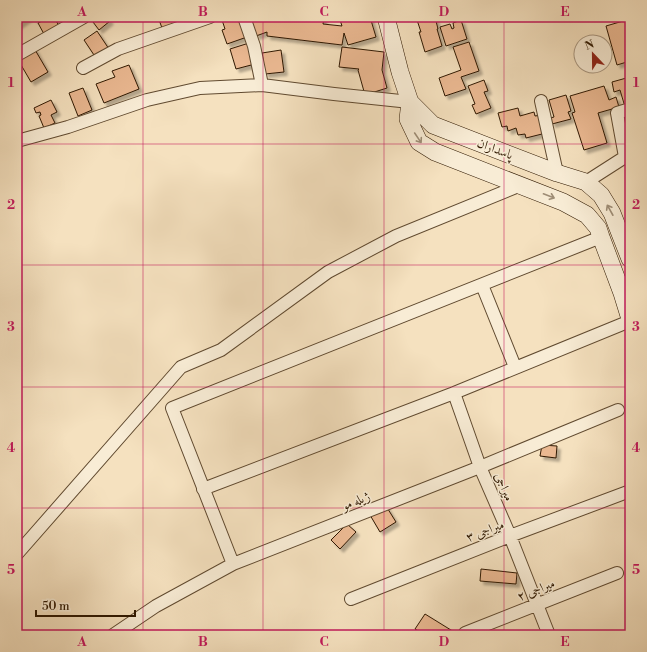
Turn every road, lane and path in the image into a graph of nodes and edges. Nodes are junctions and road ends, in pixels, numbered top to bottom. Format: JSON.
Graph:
{"nodes":[{"id":1,"x":84,"y":17,"type":"edge"},
{"id":2,"x":210,"y":17,"type":"edge"},
{"id":3,"x":244,"y":17,"type":"edge"},
{"id":4,"x":386,"y":17,"type":"edge"},
{"id":5,"x":17,"y":55,"type":"edge"},
{"id":6,"x":83,"y":68,"type":"dead end"},
{"id":7,"x":262,"y":85,"type":"junction"},
{"id":8,"x":541,"y":101,"type":"dead end"},
{"id":9,"x":410,"y":102,"type":"junction"},
{"id":10,"x":630,"y":109,"type":"edge"},
{"id":11,"x":17,"y":141,"type":"edge"},
{"id":12,"x":628,"y":157,"type":"edge"},
{"id":13,"x":557,"y":173,"type":"junction"},
{"id":14,"x":586,"y":182,"type":"junction"},
{"id":15,"x":521,"y":185,"type":"junction"},
{"id":16,"x":602,"y":237,"type":"junction"},
{"id":17,"x":630,"y":259,"type":"edge"},
{"id":18,"x":482,"y":285,"type":"junction"},
{"id":19,"x":630,"y":320,"type":"edge"},
{"id":20,"x":515,"y":367,"type":"junction"},
{"id":21,"x":454,"y":393,"type":"junction"},
{"id":22,"x":618,"y":410,"type":"dead end"},
{"id":23,"x":480,"y":467,"type":"junction"},
{"id":24,"x":203,"y":488,"type":"junction"},
{"id":25,"x":630,"y":491,"type":"edge"},
{"id":26,"x":510,"y":536,"type":"junction"},
{"id":27,"x":17,"y":554,"type":"edge"},
{"id":28,"x":233,"y":564,"type":"junction"},
{"id":29,"x":617,"y":573,"type":"dead end"},
{"id":30,"x":351,"y":599,"type":"dead end"},
{"id":31,"x":537,"y":605,"type":"junction"},
{"id":32,"x":465,"y":633,"type":"dead end"},
{"id":33,"x":113,"y":635,"type":"edge"},
{"id":34,"x":548,"y":635,"type":"edge"}],
"edges":[{"from":1,"to":5,"type":"street"},
{"from":2,"to":6,"type":"street"},
{"from":3,"to":7,"type":"street"},
{"from":4,"to":9,"type":"main road","name":"پاسداران"},
{"from":7,"to":9,"type":"street"},
{"from":7,"to":11,"type":"street"},
{"from":8,"to":13,"type":"street"},
{"from":9,"to":13,"type":"main road","name":"پاسداران"},
{"from":9,"to":15,"type":"main road","one_way":true},
{"from":10,"to":12,"type":"street"},
{"from":12,"to":14,"type":"street"},
{"from":13,"to":14,"type":"main road","name":"پاسداران"},
{"from":17,"to":14,"type":"main road","name":"پاسداران","one_way":true},
{"from":15,"to":16,"type":"main road","one_way":true},
{"from":15,"to":27,"type":"street"},
{"from":16,"to":18,"type":"street"},
{"from":16,"to":19,"type":"main road"},
{"from":18,"to":20,"type":"street"},
{"from":18,"to":24,"type":"street"},
{"from":19,"to":20,"type":"street"},
{"from":20,"to":21,"type":"street"},
{"from":21,"to":23,"type":"street","name":"میراجی"},
{"from":21,"to":24,"type":"street"},
{"from":22,"to":23,"type":"street","name":"ژیله مو"},
{"from":23,"to":26,"type":"street","name":"میراجی"},
{"from":23,"to":28,"type":"street","name":"ژیله مو"},
{"from":24,"to":28,"type":"street"},
{"from":25,"to":26,"type":"street","name":"میراجی ۳"},
{"from":26,"to":30,"type":"street","name":"میراجی ۳"},
{"from":26,"to":31,"type":"street","name":"میراجی"},
{"from":28,"to":33,"type":"street","name":"ژیله مو"},
{"from":29,"to":31,"type":"street","name":"میراجی ۲"},
{"from":31,"to":32,"type":"street","name":"میراجی ۲"},
{"from":31,"to":34,"type":"street","name":"میراجی"}]}
